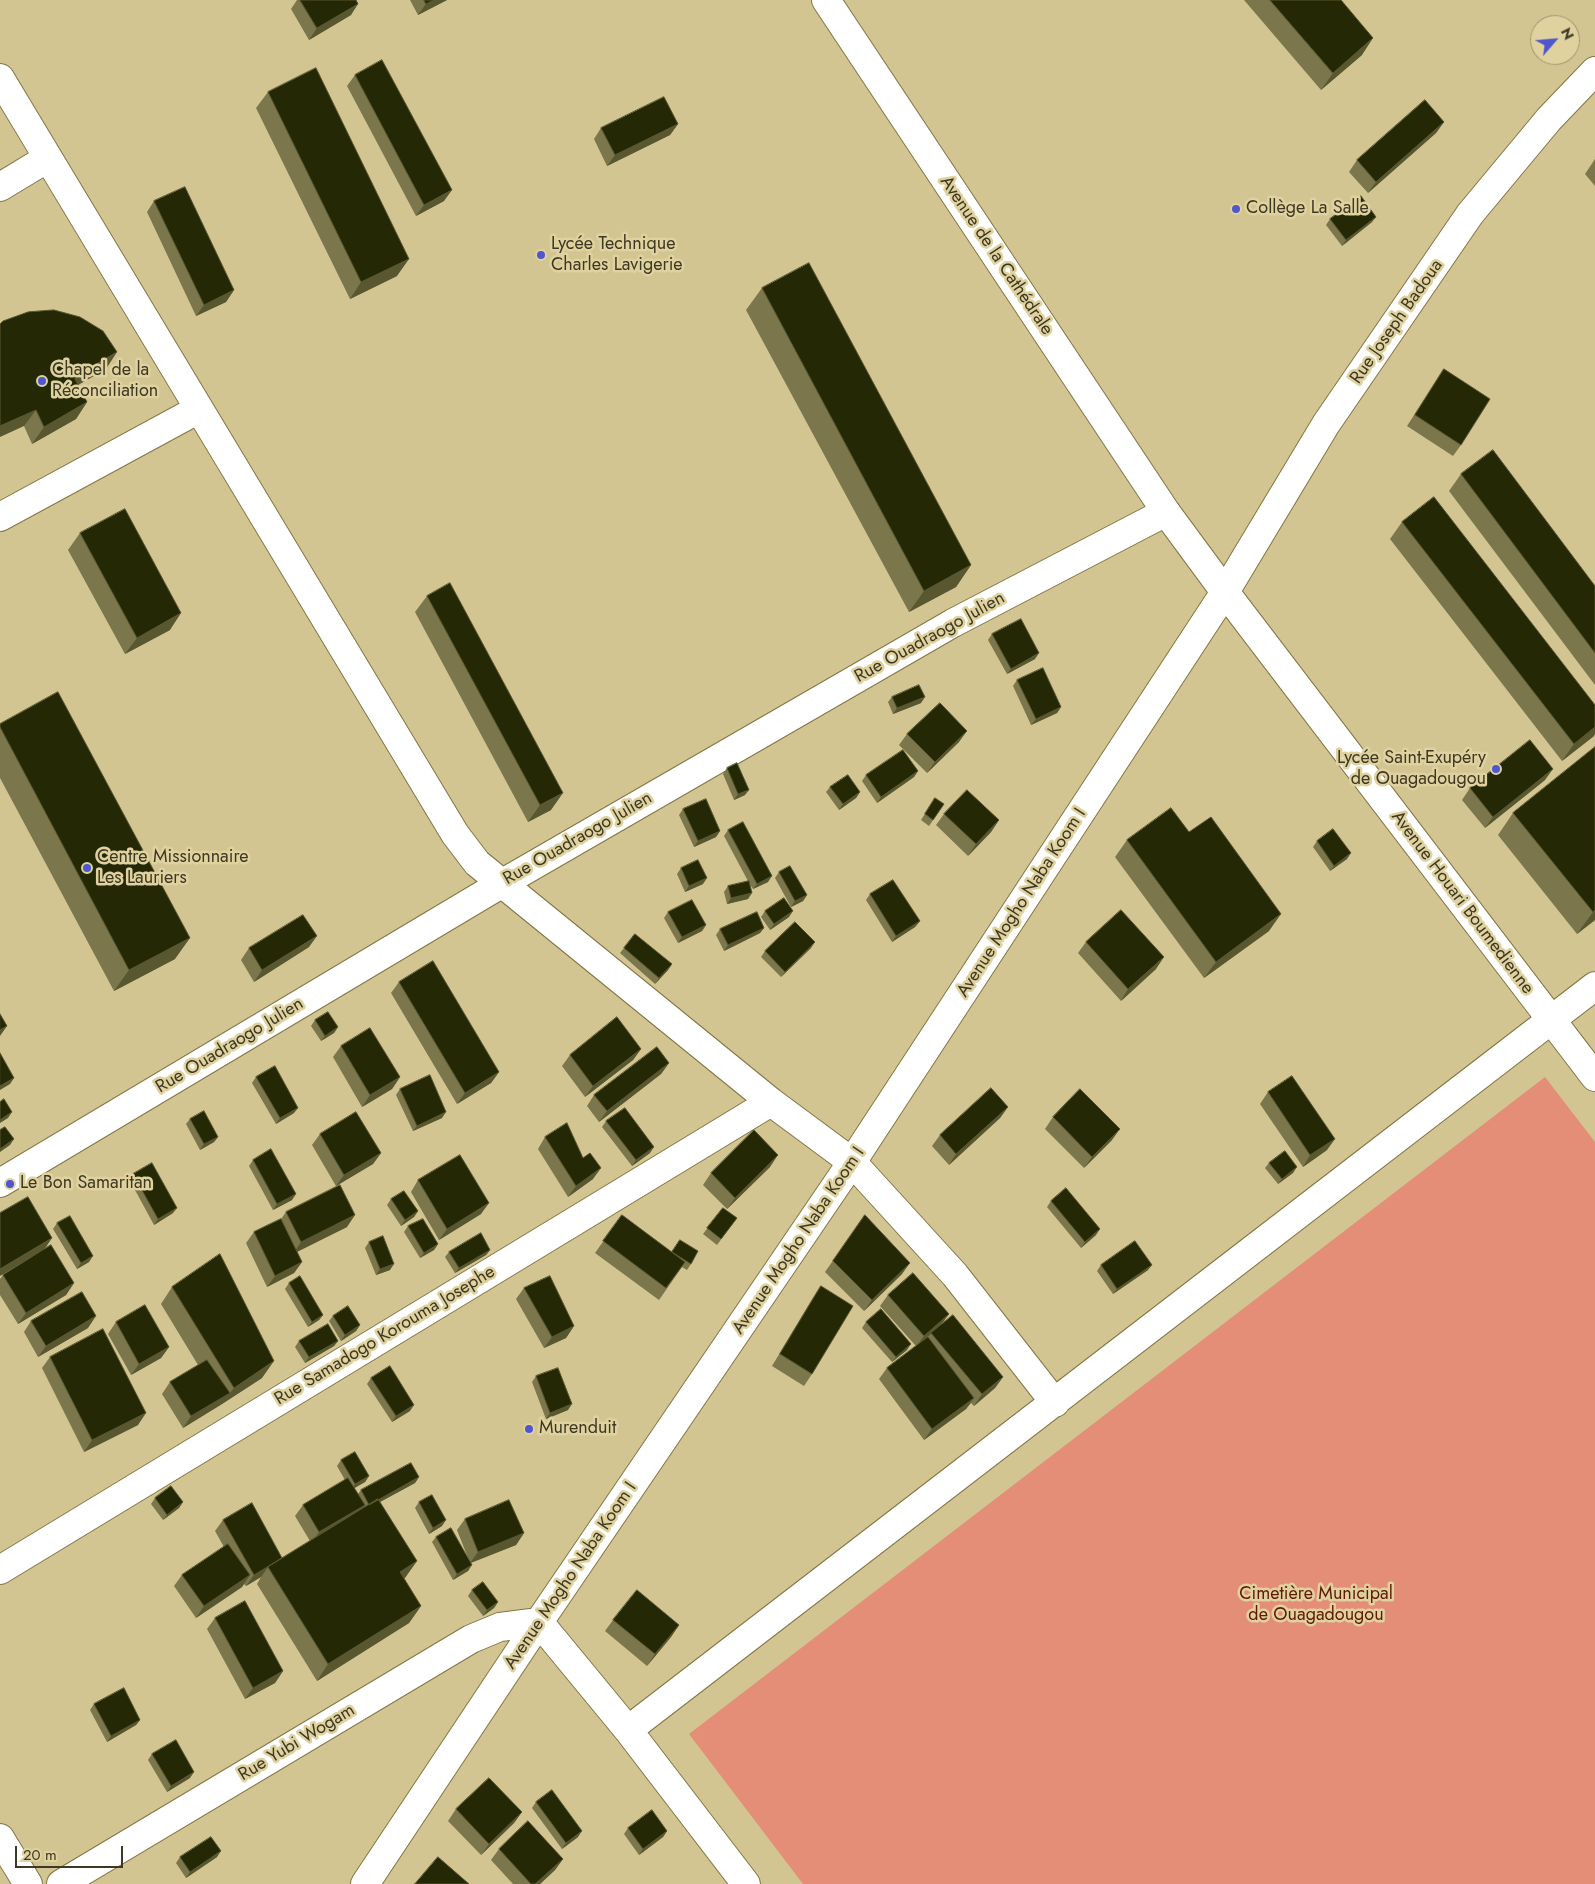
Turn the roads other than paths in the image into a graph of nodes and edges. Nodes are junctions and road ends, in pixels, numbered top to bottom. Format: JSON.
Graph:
{"nodes":[{"id":1,"x":826,"y":0,"type":"edge"},
{"id":2,"x":1595,"y":71,"type":"edge"},
{"id":3,"x":0,"y":78,"type":"edge"},
{"id":4,"x":48,"y":158,"type":"junction"},
{"id":5,"x":0,"y":186,"type":"edge"},
{"id":6,"x":199,"y":409,"type":"junction"},
{"id":7,"x":1166,"y":512,"type":"junction"},
{"id":8,"x":0,"y":517,"type":"edge"},
{"id":9,"x":1225,"y":592,"type":"junction"},
{"id":10,"x":501,"y":884,"type":"junction"},
{"id":11,"x":1595,"y":986,"type":"edge"},
{"id":12,"x":1551,"y":1020,"type":"junction"},
{"id":13,"x":1595,"y":1077,"type":"edge"},
{"id":14,"x":771,"y":1102,"type":"junction"},
{"id":15,"x":852,"y":1162,"type":"junction"},
{"id":16,"x":0,"y":1183,"type":"edge"},
{"id":17,"x":1054,"y":1403,"type":"junction"},
{"id":18,"x":0,"y":1570,"type":"edge"},
{"id":19,"x":540,"y":1622,"type":"junction"},
{"id":20,"x":628,"y":1730,"type":"junction"},
{"id":21,"x":0,"y":1838,"type":"edge"},
{"id":22,"x":28,"y":1884,"type":"edge"},
{"id":23,"x":62,"y":1884,"type":"edge"},
{"id":24,"x":365,"y":1884,"type":"edge"},
{"id":25,"x":746,"y":1884,"type":"edge"}],
"edges":[{"from":1,"to":7,"type":"street","name":"Avenue de la Cathédrale"},
{"from":2,"to":9,"type":"street","name":"Rue Joseph Badoua"},
{"from":3,"to":4,"type":"street"},
{"from":4,"to":5,"type":"street"},
{"from":4,"to":6,"type":"street"},
{"from":6,"to":8,"type":"street"},
{"from":6,"to":10,"type":"street"},
{"from":7,"to":9,"type":"street","name":"Avenue Houari Boumedienne"},
{"from":7,"to":10,"type":"street","name":"Rue Ouadraogo Julien"},
{"from":9,"to":12,"type":"street","name":"Avenue Houari Boumedienne"},
{"from":9,"to":15,"type":"street","name":"Avenue Mogho Naba Koom I"},
{"from":10,"to":14,"type":"street"},
{"from":10,"to":16,"type":"street","name":"Rue Ouadraogo Julien"},
{"from":11,"to":12,"type":"street"},
{"from":12,"to":13,"type":"street","name":"Avenue Houari Boumedienne"},
{"from":12,"to":17,"type":"street"},
{"from":14,"to":15,"type":"street"},
{"from":14,"to":18,"type":"street","name":"Rue Samadogo Korouma Josephe"},
{"from":15,"to":17,"type":"street"},
{"from":15,"to":19,"type":"street","name":"Avenue Mogho Naba Koom I"},
{"from":17,"to":20,"type":"street"},
{"from":19,"to":20,"type":"street"},
{"from":19,"to":23,"type":"street","name":"Rue Yubi Wogam"},
{"from":19,"to":24,"type":"street","name":"Avenue Mogho Naba Koom I"},
{"from":20,"to":25,"type":"street"},
{"from":21,"to":22,"type":"street"}]}
